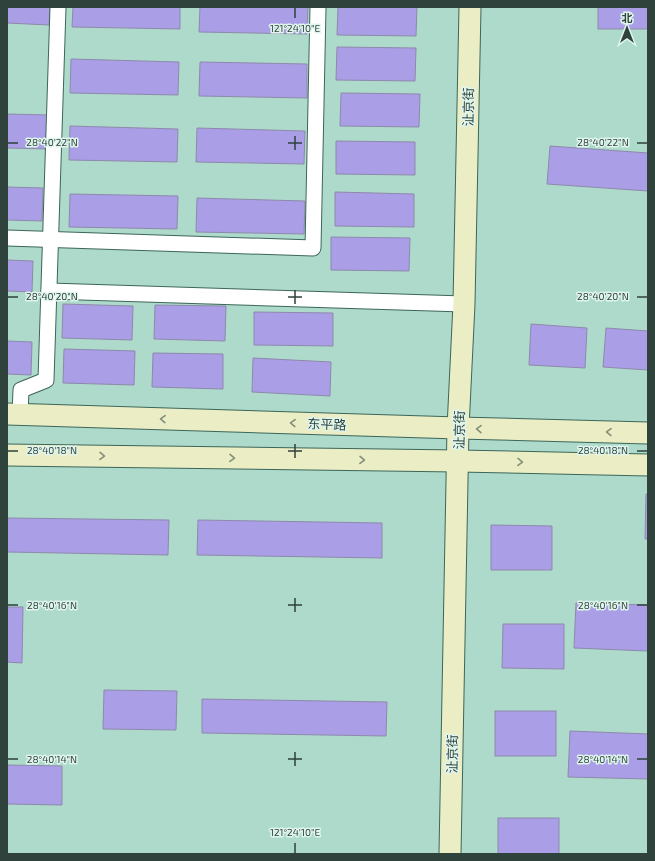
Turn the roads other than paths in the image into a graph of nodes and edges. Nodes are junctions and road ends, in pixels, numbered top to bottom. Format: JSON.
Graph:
{"nodes":[{"id":1,"x":58,"y":7,"type":"edge"},
{"id":2,"x":318,"y":7,"type":"edge"},
{"id":3,"x":470,"y":7,"type":"edge"},
{"id":4,"x":7,"y":238,"type":"edge"},
{"id":5,"x":51,"y":239,"type":"junction"},
{"id":6,"x":49,"y":291,"type":"junction"},
{"id":7,"x":464,"y":304,"type":"junction"},
{"id":8,"x":14,"y":414,"type":"edge"},
{"id":9,"x":458,"y":428,"type":"junction"},
{"id":10,"x":648,"y":433,"type":"edge"},
{"id":11,"x":7,"y":455,"type":"edge"},
{"id":12,"x":458,"y":461,"type":"junction"},
{"id":13,"x":648,"y":465,"type":"edge"},
{"id":14,"x":450,"y":854,"type":"edge"}],
"edges":[{"from":1,"to":5,"type":"street"},
{"from":2,"to":5,"type":"street"},
{"from":3,"to":7,"type":"main road","name":"沚京街"},
{"from":4,"to":5,"type":"street"},
{"from":5,"to":6,"type":"street"},
{"from":6,"to":7,"type":"street"},
{"from":6,"to":8,"type":"street"},
{"from":7,"to":9,"type":"main road","name":"沚京街"},
{"from":9,"to":8,"type":"main road","name":"东平路","one_way":true},
{"from":10,"to":9,"type":"main road","name":"东平路","one_way":true},
{"from":9,"to":12,"type":"main road","name":"沚京街"},
{"from":11,"to":12,"type":"main road","one_way":true},
{"from":12,"to":13,"type":"main road","one_way":true},
{"from":12,"to":14,"type":"main road","name":"沚京街"}]}
